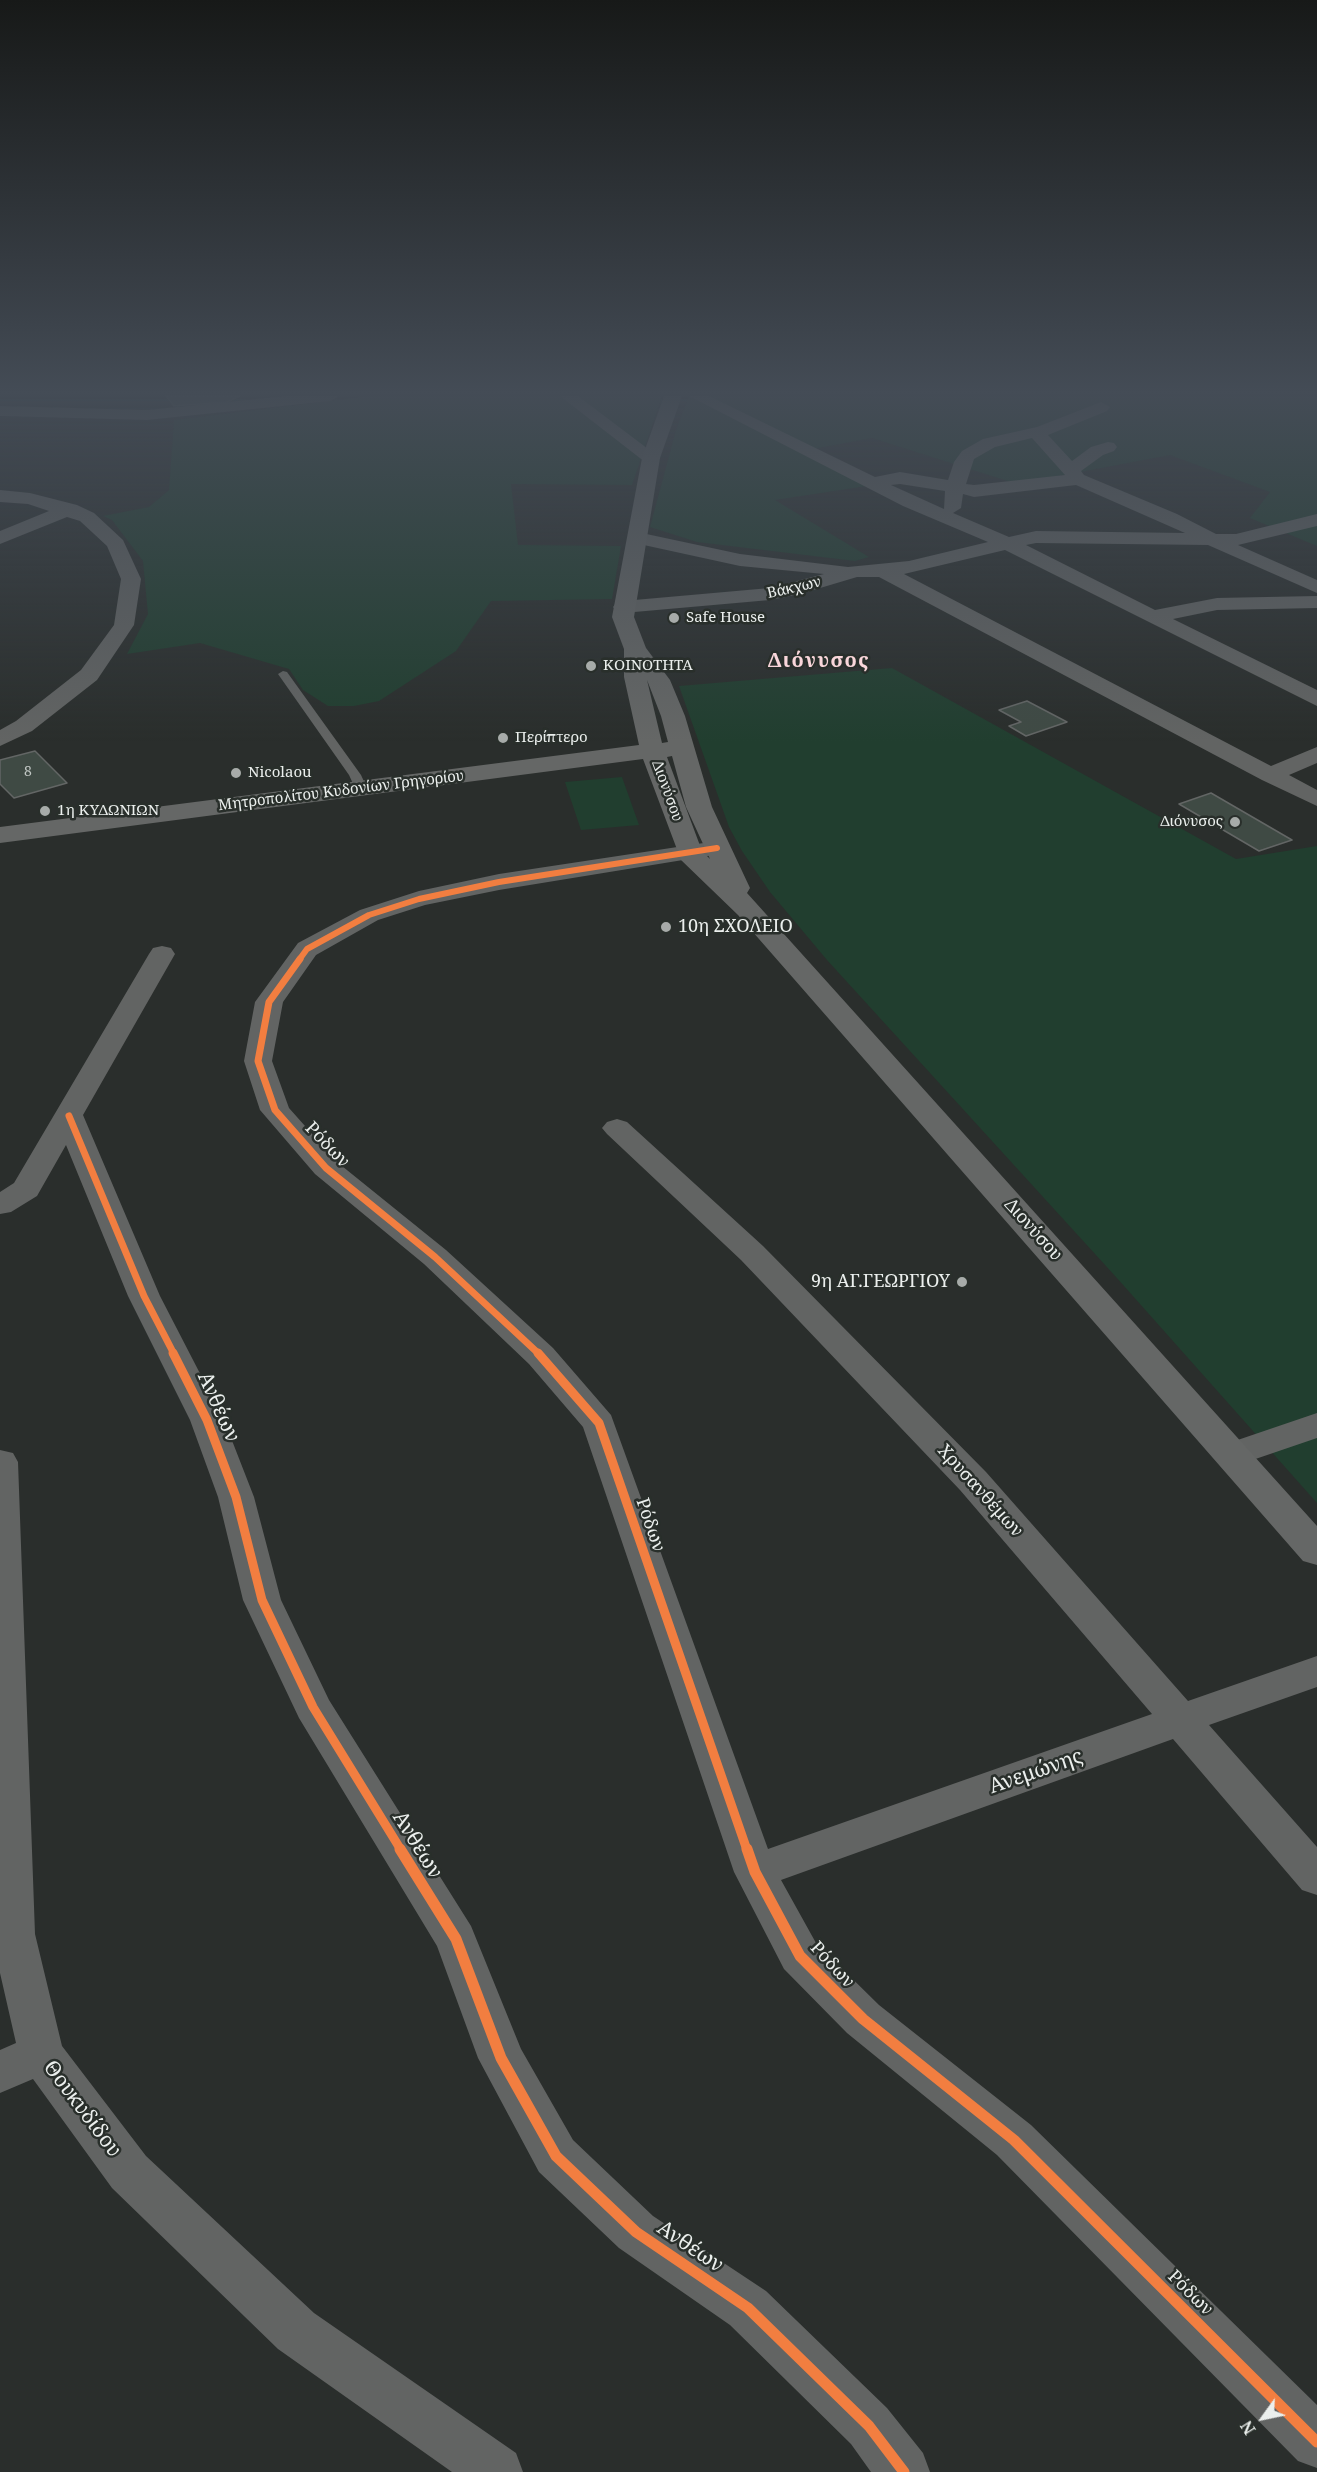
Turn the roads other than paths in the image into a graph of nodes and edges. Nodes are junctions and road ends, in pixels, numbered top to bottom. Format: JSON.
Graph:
{"nodes":[{"id":1,"x":64,"y":511,"type":"edge"},
{"id":2,"x":75,"y":511,"type":"edge"},
{"id":3,"x":642,"y":511,"type":"edge"},
{"id":4,"x":935,"y":511,"type":"edge"},
{"id":5,"x":954,"y":511,"type":"edge"},
{"id":6,"x":1142,"y":511,"type":"edge"},
{"id":7,"x":1155,"y":511,"type":"edge"},
{"id":8,"x":1317,"y":520,"type":"edge"},
{"id":9,"x":958,"y":522,"type":"junction"},
{"id":10,"x":0,"y":538,"type":"edge"},
{"id":11,"x":637,"y":538,"type":"junction"},
{"id":12,"x":1092,"y":538,"type":"junction"},
{"id":13,"x":1214,"y":540,"type":"junction"},
{"id":14,"x":1006,"y":543,"type":"junction"},
{"id":15,"x":856,"y":571,"type":"junction"},
{"id":16,"x":883,"y":571,"type":"junction"},
{"id":17,"x":1317,"y":587,"type":"edge"},
{"id":18,"x":1317,"y":602,"type":"edge"},
{"id":19,"x":623,"y":607,"type":"junction"},
{"id":20,"x":1151,"y":617,"type":"junction"},
{"id":21,"x":635,"y":649,"type":"junction"},
{"id":22,"x":283,"y":674,"type":"dead end"},
{"id":23,"x":1317,"y":699,"type":"edge"},
{"id":24,"x":0,"y":739,"type":"edge"},
{"id":25,"x":680,"y":742,"type":"junction"},
{"id":26,"x":650,"y":744,"type":"junction"},
{"id":27,"x":1317,"y":754,"type":"edge"},
{"id":28,"x":1270,"y":775,"type":"junction"},
{"id":29,"x":358,"y":782,"type":"junction"},
{"id":30,"x":1317,"y":799,"type":"edge"},
{"id":31,"x":0,"y":822,"type":"edge"},
{"id":32,"x":0,"y":835,"type":"edge"},
{"id":33,"x":703,"y":851,"type":"junction"},
{"id":34,"x":162,"y":954,"type":"dead end"},
{"id":35,"x":69,"y":1116,"type":"junction"},
{"id":36,"x":617,"y":1128,"type":"dead end"},
{"id":37,"x":0,"y":1205,"type":"edge"},
{"id":38,"x":1317,"y":1425,"type":"edge"},
{"id":39,"x":1232,"y":1455,"type":"junction"},
{"id":40,"x":0,"y":1462,"type":"edge"},
{"id":41,"x":1317,"y":1551,"type":"edge"},
{"id":42,"x":1317,"y":1671,"type":"edge"},
{"id":43,"x":1181,"y":1721,"type":"junction"},
{"id":44,"x":754,"y":1872,"type":"junction"},
{"id":45,"x":1317,"y":1877,"type":"edge"},
{"id":46,"x":20,"y":2063,"type":"edge"},
{"id":47,"x":1317,"y":2442,"type":"edge"},
{"id":48,"x":497,"y":2472,"type":"edge"},
{"id":49,"x":904,"y":2472,"type":"edge"}],
"edges":[{"from":1,"to":10,"type":"street"},
{"from":2,"to":24,"type":"street"},
{"from":3,"to":11,"type":"main road","name":"Διονύσου"},
{"from":4,"to":9,"type":"street"},
{"from":5,"to":9,"type":"street"},
{"from":6,"to":12,"type":"street"},
{"from":7,"to":13,"type":"street"},
{"from":8,"to":13,"type":"street","name":"Βάκχων"},
{"from":9,"to":14,"type":"street"},
{"from":11,"to":15,"type":"street"},
{"from":11,"to":19,"type":"main road","name":"Διονύσου"},
{"from":12,"to":13,"type":"street","name":"Βάκχων"},
{"from":12,"to":14,"type":"street","name":"Βάκχων"},
{"from":13,"to":17,"type":"street"},
{"from":14,"to":16,"type":"street","name":"Βάκχων"},
{"from":14,"to":20,"type":"street"},
{"from":15,"to":16,"type":"street","name":"Βάκχων"},
{"from":15,"to":19,"type":"street","name":"Βάκχων"},
{"from":16,"to":28,"type":"street"},
{"from":18,"to":20,"type":"street"},
{"from":19,"to":21,"type":"main road","name":"Διονύσου"},
{"from":20,"to":23,"type":"street"},
{"from":21,"to":25,"type":"main road","name":"Διονύσου"},
{"from":21,"to":26,"type":"main road","name":"Διονύσου"},
{"from":22,"to":29,"type":"lane"},
{"from":25,"to":26,"type":"main road","name":"Μητροπολίτου Κυδονίων Γρηγορίου"},
{"from":25,"to":33,"type":"main road","name":"Διονύσου"},
{"from":26,"to":29,"type":"main road","name":"Μητροπολίτου Κυδονίων Γρηγορίου"},
{"from":26,"to":33,"type":"main road","name":"Διονύσου"},
{"from":27,"to":28,"type":"street"},
{"from":28,"to":30,"type":"street"},
{"from":29,"to":31,"type":"main road","name":"Μητροπολίτου Κυδονίων Γρηγορίου"},
{"from":29,"to":32,"type":"main road","name":"Μητροπολίτου Κυδονίων Γρηγορίου"},
{"from":33,"to":39,"type":"main road","name":"Διονύσου"},
{"from":33,"to":44,"type":"street","name":"Ρόδων"},
{"from":34,"to":35,"type":"street"},
{"from":35,"to":37,"type":"street"},
{"from":35,"to":49,"type":"street","name":"Ανθέων"},
{"from":36,"to":43,"type":"street","name":"Χρυσανθέμων"},
{"from":38,"to":39,"type":"street"},
{"from":39,"to":41,"type":"main road","name":"Διονύσου"},
{"from":40,"to":46,"type":"street","name":"Θουκυδίδου"},
{"from":42,"to":43,"type":"street","name":"Ανεμώνης"},
{"from":43,"to":44,"type":"street","name":"Ανεμώνης"},
{"from":43,"to":45,"type":"street","name":"Χρυσανθέμων"},
{"from":44,"to":47,"type":"street","name":"Ρόδων"},
{"from":46,"to":48,"type":"street","name":"Θουκυδίδου"}]}
